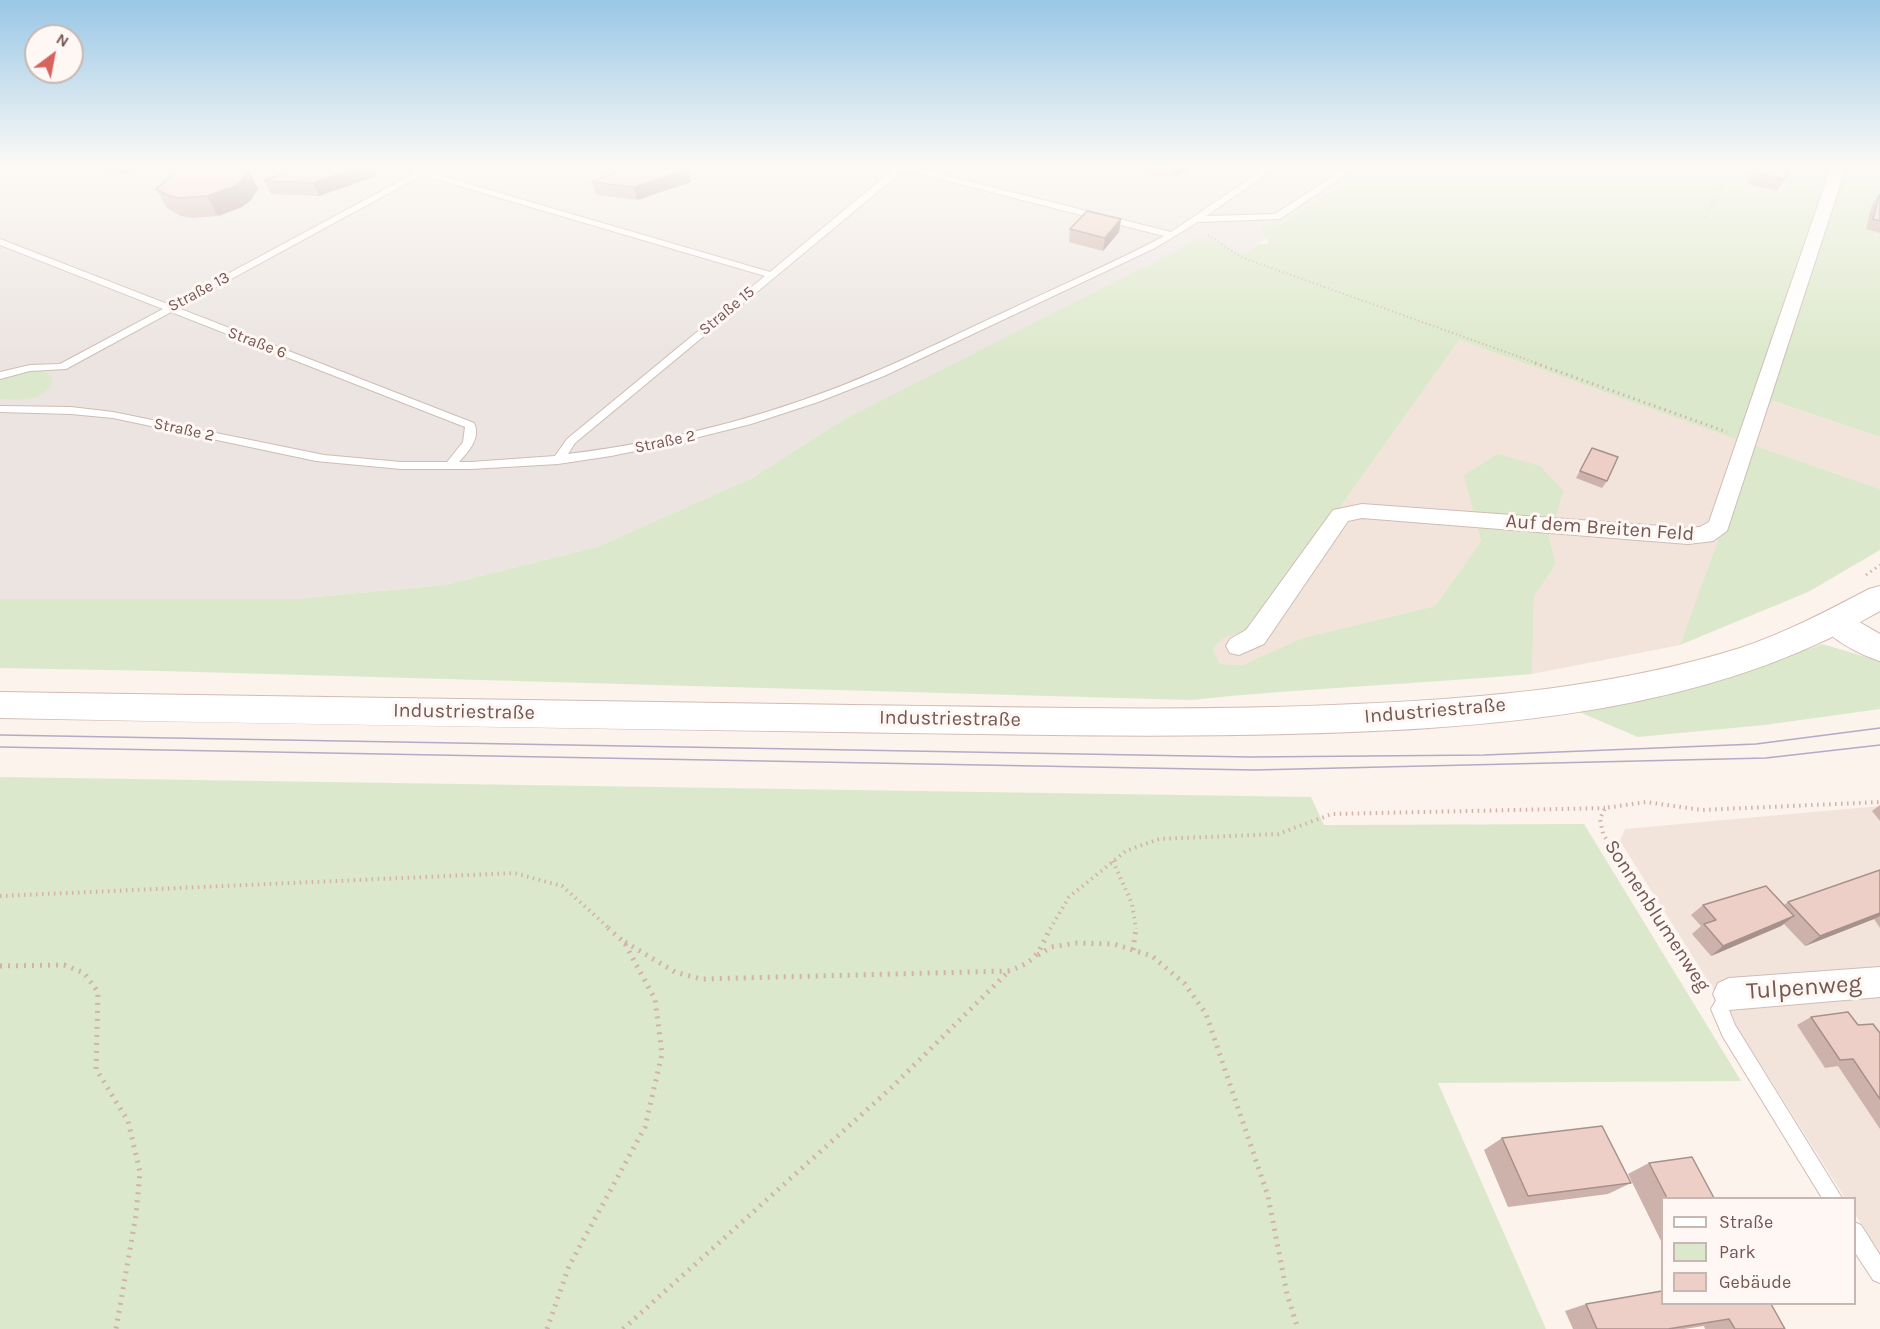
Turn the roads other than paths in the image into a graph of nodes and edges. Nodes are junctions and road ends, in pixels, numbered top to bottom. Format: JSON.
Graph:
{"nodes":[{"id":1,"x":316,"y":229,"type":"edge"},
{"id":2,"x":615,"y":229,"type":"edge"},
{"id":3,"x":827,"y":229,"type":"edge"},
{"id":4,"x":1153,"y":229,"type":"edge"},
{"id":5,"x":1180,"y":229,"type":"edge"},
{"id":6,"x":1818,"y":229,"type":"edge"},
{"id":7,"x":1173,"y":234,"type":"junction"},
{"id":8,"x":0,"y":242,"type":"edge"},
{"id":9,"x":771,"y":275,"type":"junction"},
{"id":10,"x":168,"y":309,"type":"junction"},
{"id":11,"x":0,"y":376,"type":"edge"},
{"id":12,"x":0,"y":409,"type":"edge"},
{"id":13,"x":558,"y":460,"type":"junction"},
{"id":14,"x":450,"y":466,"type":"junction"},
{"id":15,"x":1871,"y":588,"type":"edge"},
{"id":16,"x":1836,"y":623,"type":"junction"},
{"id":17,"x":1239,"y":646,"type":"dead end"},
{"id":18,"x":1880,"y":649,"type":"edge"},
{"id":19,"x":0,"y":705,"type":"edge"},
{"id":20,"x":1877,"y":987,"type":"edge"},
{"id":21,"x":1725,"y":1002,"type":"joint"},
{"id":22,"x":1832,"y":1197,"type":"edge"},
{"id":23,"x":1856,"y":1235,"type":"edge"},
{"id":24,"x":1880,"y":1273,"type":"edge"}],
"edges":[{"from":1,"to":10,"type":"lane","name":"Straße 13"},
{"from":2,"to":9,"type":"lane"},
{"from":3,"to":9,"type":"lane","name":"Straße 15"},
{"from":4,"to":7,"type":"lane"},
{"from":5,"to":7,"type":"lane","name":"Straße 2"},
{"from":6,"to":17,"type":"street","name":"Auf dem Breiten Feld"},
{"from":7,"to":13,"type":"lane","name":"Straße 2"},
{"from":8,"to":10,"type":"lane","name":"Straße 6"},
{"from":9,"to":13,"type":"lane","name":"Straße 15"},
{"from":10,"to":11,"type":"lane","name":"Straße 13"},
{"from":10,"to":14,"type":"lane","name":"Straße 6"},
{"from":12,"to":14,"type":"lane","name":"Straße 2"},
{"from":13,"to":14,"type":"lane","name":"Straße 2"},
{"from":15,"to":16,"type":"main road","name":"Industriestraße"},
{"from":16,"to":18,"type":"main road"},
{"from":16,"to":19,"type":"main road","name":"Industriestraße"},
{"from":20,"to":21,"type":"street","name":"Tulpenweg"},
{"from":21,"to":22,"type":"lane","name":"Sonnenblumenweg"},
{"from":23,"to":24,"type":"lane"}]}
